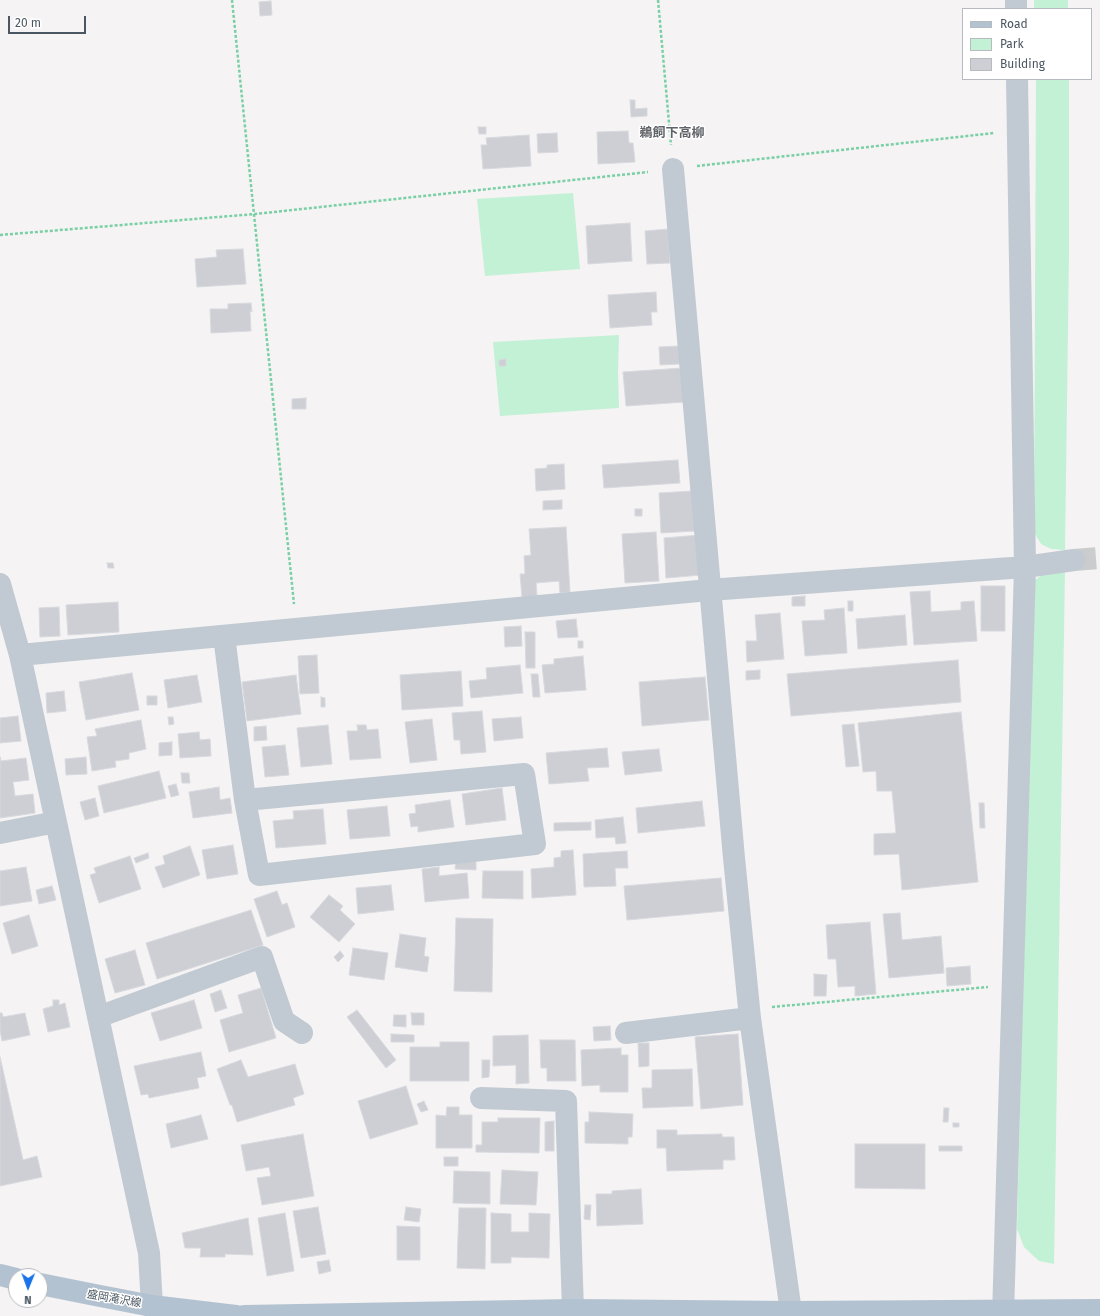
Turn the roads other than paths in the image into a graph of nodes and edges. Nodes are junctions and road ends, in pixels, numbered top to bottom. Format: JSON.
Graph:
{"nodes":[{"id":1,"x":1017,"y":80,"type":"edge"},
{"id":2,"x":673,"y":169,"type":"road end"},
{"id":3,"x":1074,"y":560,"type":"tunnel mouth"},
{"id":4,"x":1025,"y":566,"type":"junction"},
{"id":5,"x":0,"y":584,"type":"edge"},
{"id":6,"x":710,"y":590,"type":"junction"},
{"id":7,"x":224,"y":636,"type":"junction"},
{"id":8,"x":20,"y":655,"type":"junction"},
{"id":9,"x":245,"y":800,"type":"junction"},
{"id":10,"x":56,"y":822,"type":"junction"},
{"id":11,"x":0,"y":833,"type":"edge"},
{"id":12,"x":750,"y":1014,"type":"junction"},
{"id":13,"x":98,"y":1017,"type":"junction"},
{"id":14,"x":302,"y":1032,"type":"dead end"},
{"id":15,"x":626,"y":1033,"type":"dead end"},
{"id":16,"x":481,"y":1098,"type":"dead end"},
{"id":17,"x":48,"y":1286,"type":"edge"},
{"id":18,"x":573,"y":1310,"type":"junction"},
{"id":19,"x":1100,"y":1310,"type":"edge"},
{"id":20,"x":791,"y":1312,"type":"junction"},
{"id":21,"x":152,"y":1313,"type":"edge"},
{"id":22,"x":856,"y":1313,"type":"edge"},
{"id":23,"x":1003,"y":1313,"type":"edge"},
{"id":24,"x":236,"y":1316,"type":"edge"},
{"id":25,"x":244,"y":1316,"type":"edge"}],
"edges":[{"from":1,"to":4,"type":"street"},
{"from":2,"to":6,"type":"street"},
{"from":3,"to":4,"type":"street"},
{"from":4,"to":6,"type":"street"},
{"from":4,"to":23,"type":"street"},
{"from":5,"to":8,"type":"street"},
{"from":6,"to":7,"type":"street"},
{"from":6,"to":12,"type":"street"},
{"from":7,"to":8,"type":"street"},
{"from":7,"to":9,"type":"street"},
{"from":8,"to":10,"type":"street"},
{"from":9,"to":9,"type":"street"},
{"from":10,"to":11,"type":"street"},
{"from":10,"to":13,"type":"street"},
{"from":12,"to":15,"type":"street"},
{"from":12,"to":20,"type":"street"},
{"from":13,"to":14,"type":"street"},
{"from":13,"to":21,"type":"street"},
{"from":16,"to":18,"type":"street"},
{"from":17,"to":21,"type":"main road","name":"盛岡滝沢線"},
{"from":18,"to":20,"type":"main road"},
{"from":18,"to":25,"type":"main road"},
{"from":19,"to":23,"type":"main road"},
{"from":20,"to":22,"type":"main road"},
{"from":21,"to":24,"type":"main road","name":"盛岡滝沢線"},
{"from":22,"to":23,"type":"main road"}]}
